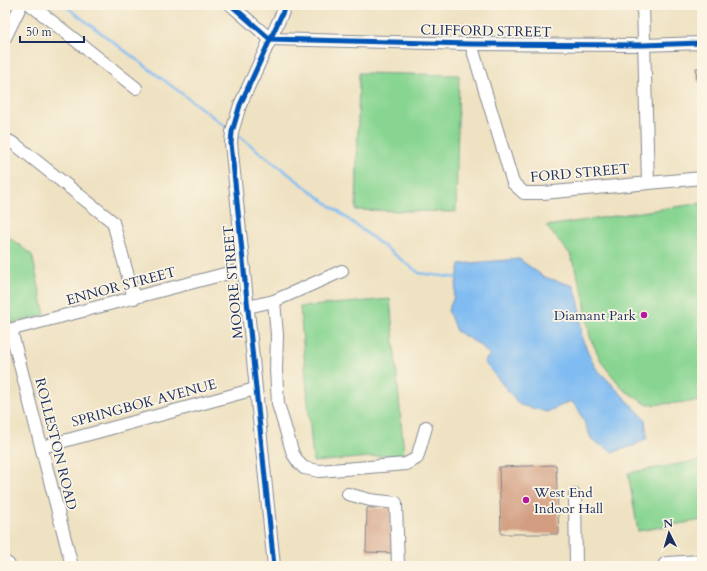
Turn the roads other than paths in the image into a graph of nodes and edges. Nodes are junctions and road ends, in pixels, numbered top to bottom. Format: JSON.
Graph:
{"nodes":[{"id":1,"x":21,"y":5,"type":"edge"},
{"id":2,"x":31,"y":5,"type":"edge"},
{"id":3,"x":231,"y":5,"type":"edge"},
{"id":4,"x":286,"y":5,"type":"edge"},
{"id":5,"x":643,"y":5,"type":"edge"},
{"id":6,"x":5,"y":38,"type":"edge"},
{"id":7,"x":270,"y":39,"type":"junction"},
{"id":8,"x":702,"y":43,"type":"edge"},
{"id":9,"x":471,"y":44,"type":"junction"},
{"id":10,"x":643,"y":45,"type":"junction"},
{"id":11,"x":136,"y":88,"type":"dead end"},
{"id":12,"x":5,"y":139,"type":"edge"},
{"id":13,"x":702,"y":178,"type":"edge"},
{"id":14,"x":648,"y":183,"type":"junction"},
{"id":15,"x":244,"y":269,"type":"junction"},
{"id":16,"x":342,"y":271,"type":"dead end"},
{"id":17,"x":134,"y":298,"type":"junction"},
{"id":18,"x":274,"y":301,"type":"junction"},
{"id":19,"x":247,"y":307,"type":"junction"},
{"id":20,"x":8,"y":331,"type":"edge"},
{"id":21,"x":255,"y":388,"type":"junction"},
{"id":22,"x":426,"y":427,"type":"dead end"},
{"id":23,"x":42,"y":447,"type":"junction"},
{"id":24,"x":348,"y":494,"type":"dead end"},
{"id":25,"x":575,"y":494,"type":"dead end"},
{"id":26,"x":702,"y":564,"type":"edge"},
{"id":27,"x":72,"y":566,"type":"edge"},
{"id":28,"x":274,"y":566,"type":"edge"},
{"id":29,"x":398,"y":566,"type":"edge"},
{"id":30,"x":576,"y":566,"type":"edge"},
{"id":31,"x":667,"y":566,"type":"edge"}],
"edges":[{"from":1,"to":6,"type":"street"},
{"from":2,"to":11,"type":"street"},
{"from":3,"to":7,"type":"street"},
{"from":4,"to":7,"type":"street","name":"MOORE STREET"},
{"from":5,"to":10,"type":"street"},
{"from":7,"to":9,"type":"street","name":"CLIFFORD STREET"},
{"from":7,"to":15,"type":"street","name":"MOORE STREET"},
{"from":8,"to":10,"type":"street","name":"CLIFFORD STREET"},
{"from":9,"to":10,"type":"street","name":"CLIFFORD STREET"},
{"from":9,"to":14,"type":"street","name":"FORD STREET"},
{"from":10,"to":14,"type":"street"},
{"from":12,"to":17,"type":"street"},
{"from":13,"to":14,"type":"street","name":"FORD STREET"},
{"from":15,"to":17,"type":"street","name":"ENNOR STREET"},
{"from":15,"to":19,"type":"street","name":"MOORE STREET"},
{"from":16,"to":18,"type":"street"},
{"from":17,"to":20,"type":"street","name":"ENNOR STREET"},
{"from":18,"to":19,"type":"street"},
{"from":18,"to":22,"type":"street"},
{"from":19,"to":21,"type":"street","name":"MOORE STREET"},
{"from":20,"to":23,"type":"street","name":"ROLLESTON ROAD"},
{"from":21,"to":23,"type":"street","name":"SPRINGBOK AVENUE"},
{"from":21,"to":28,"type":"street","name":"MOORE STREET"},
{"from":23,"to":27,"type":"street","name":"ROLLESTON ROAD"},
{"from":24,"to":29,"type":"street"},
{"from":25,"to":30,"type":"street"},
{"from":26,"to":31,"type":"highway"}]}
